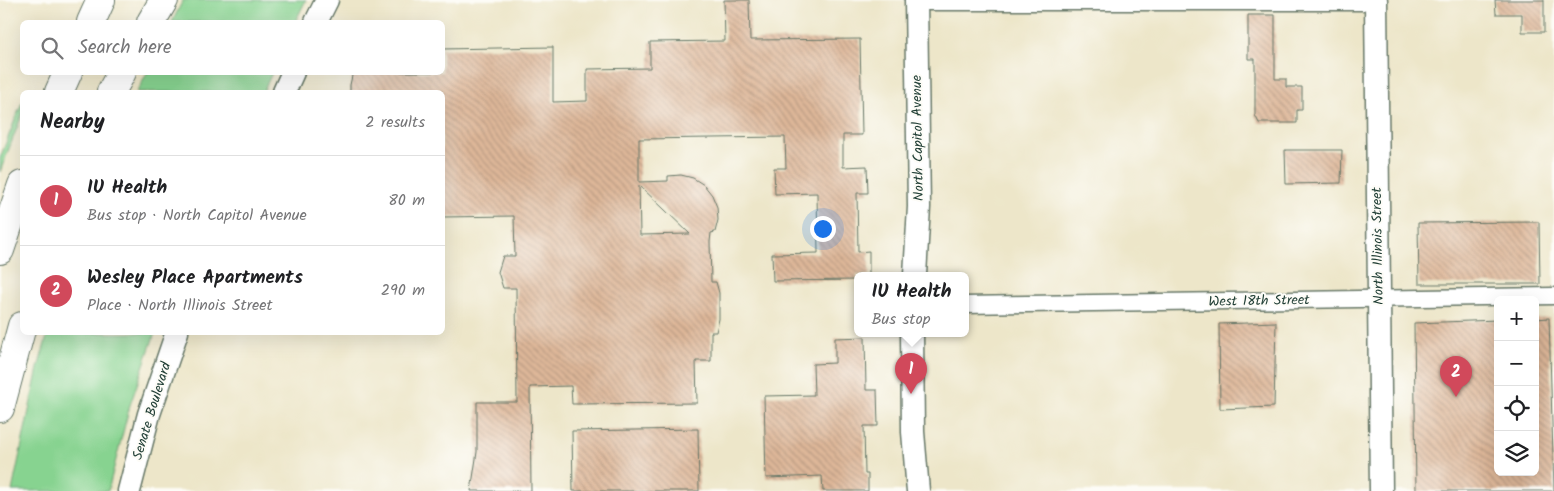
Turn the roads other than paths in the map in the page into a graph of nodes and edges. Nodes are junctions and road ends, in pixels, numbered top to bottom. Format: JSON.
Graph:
{"nodes":[{"id":1,"x":101,"y":0,"type":"edge"},
{"id":2,"x":149,"y":0,"type":"edge"},
{"id":3,"x":164,"y":0,"type":"edge"},
{"id":4,"x":327,"y":0,"type":"edge"},
{"id":5,"x":1367,"y":0,"type":"edge"},
{"id":6,"x":1376,"y":0,"type":"edge"},
{"id":7,"x":916,"y":1,"type":"edge"},
{"id":8,"x":92,"y":20,"type":"edge"},
{"id":9,"x":139,"y":20,"type":"edge"},
{"id":10,"x":152,"y":20,"type":"edge"},
{"id":11,"x":317,"y":20,"type":"edge"},
{"id":12,"x":67,"y":75,"type":"edge"},
{"id":13,"x":115,"y":75,"type":"edge"},
{"id":14,"x":120,"y":75,"type":"edge"},
{"id":15,"x":292,"y":75,"type":"edge"},
{"id":16,"x":60,"y":90,"type":"edge"},
{"id":17,"x":110,"y":90,"type":"edge"},
{"id":18,"x":110,"y":90,"type":"edge"},
{"id":19,"x":285,"y":90,"type":"edge"},
{"id":20,"x":20,"y":191,"type":"edge"},
{"id":21,"x":0,"y":250,"type":"edge"},
{"id":22,"x":915,"y":272,"type":"edge"},
{"id":23,"x":1554,"y":296,"type":"edge"},
{"id":24,"x":1379,"y":299,"type":"junction"},
{"id":25,"x":969,"y":305,"type":"edge"},
{"id":26,"x":20,"y":333,"type":"edge"},
{"id":27,"x":177,"y":335,"type":"edge"},
{"id":28,"x":912,"y":337,"type":"edge"},
{"id":29,"x":0,"y":408,"type":"edge"},
{"id":30,"x":128,"y":491,"type":"edge"},
{"id":31,"x":918,"y":491,"type":"edge"},
{"id":32,"x":1381,"y":491,"type":"edge"}],
"edges":[{"from":1,"to":8,"type":"highway"},
{"from":2,"to":9,"type":"highway"},
{"from":3,"to":10,"type":"highway"},
{"from":4,"to":11,"type":"main road"},
{"from":5,"to":7,"type":"street"},
{"from":6,"to":24,"type":"main road","name":"North Illinois Street"},
{"from":7,"to":22,"type":"main road","name":"North Capitol Avenue"},
{"from":12,"to":16,"type":"highway"},
{"from":13,"to":17,"type":"highway"},
{"from":14,"to":18,"type":"highway"},
{"from":15,"to":19,"type":"main road"},
{"from":20,"to":21,"type":"highway"},
{"from":23,"to":24,"type":"street","name":"West 18th Street"},
{"from":24,"to":25,"type":"street","name":"West 18th Street"},
{"from":24,"to":32,"type":"main road","name":"North Illinois Street"},
{"from":26,"to":29,"type":"highway"},
{"from":27,"to":30,"type":"main road","name":"Senate Boulevard"},
{"from":28,"to":31,"type":"main road"}]}
